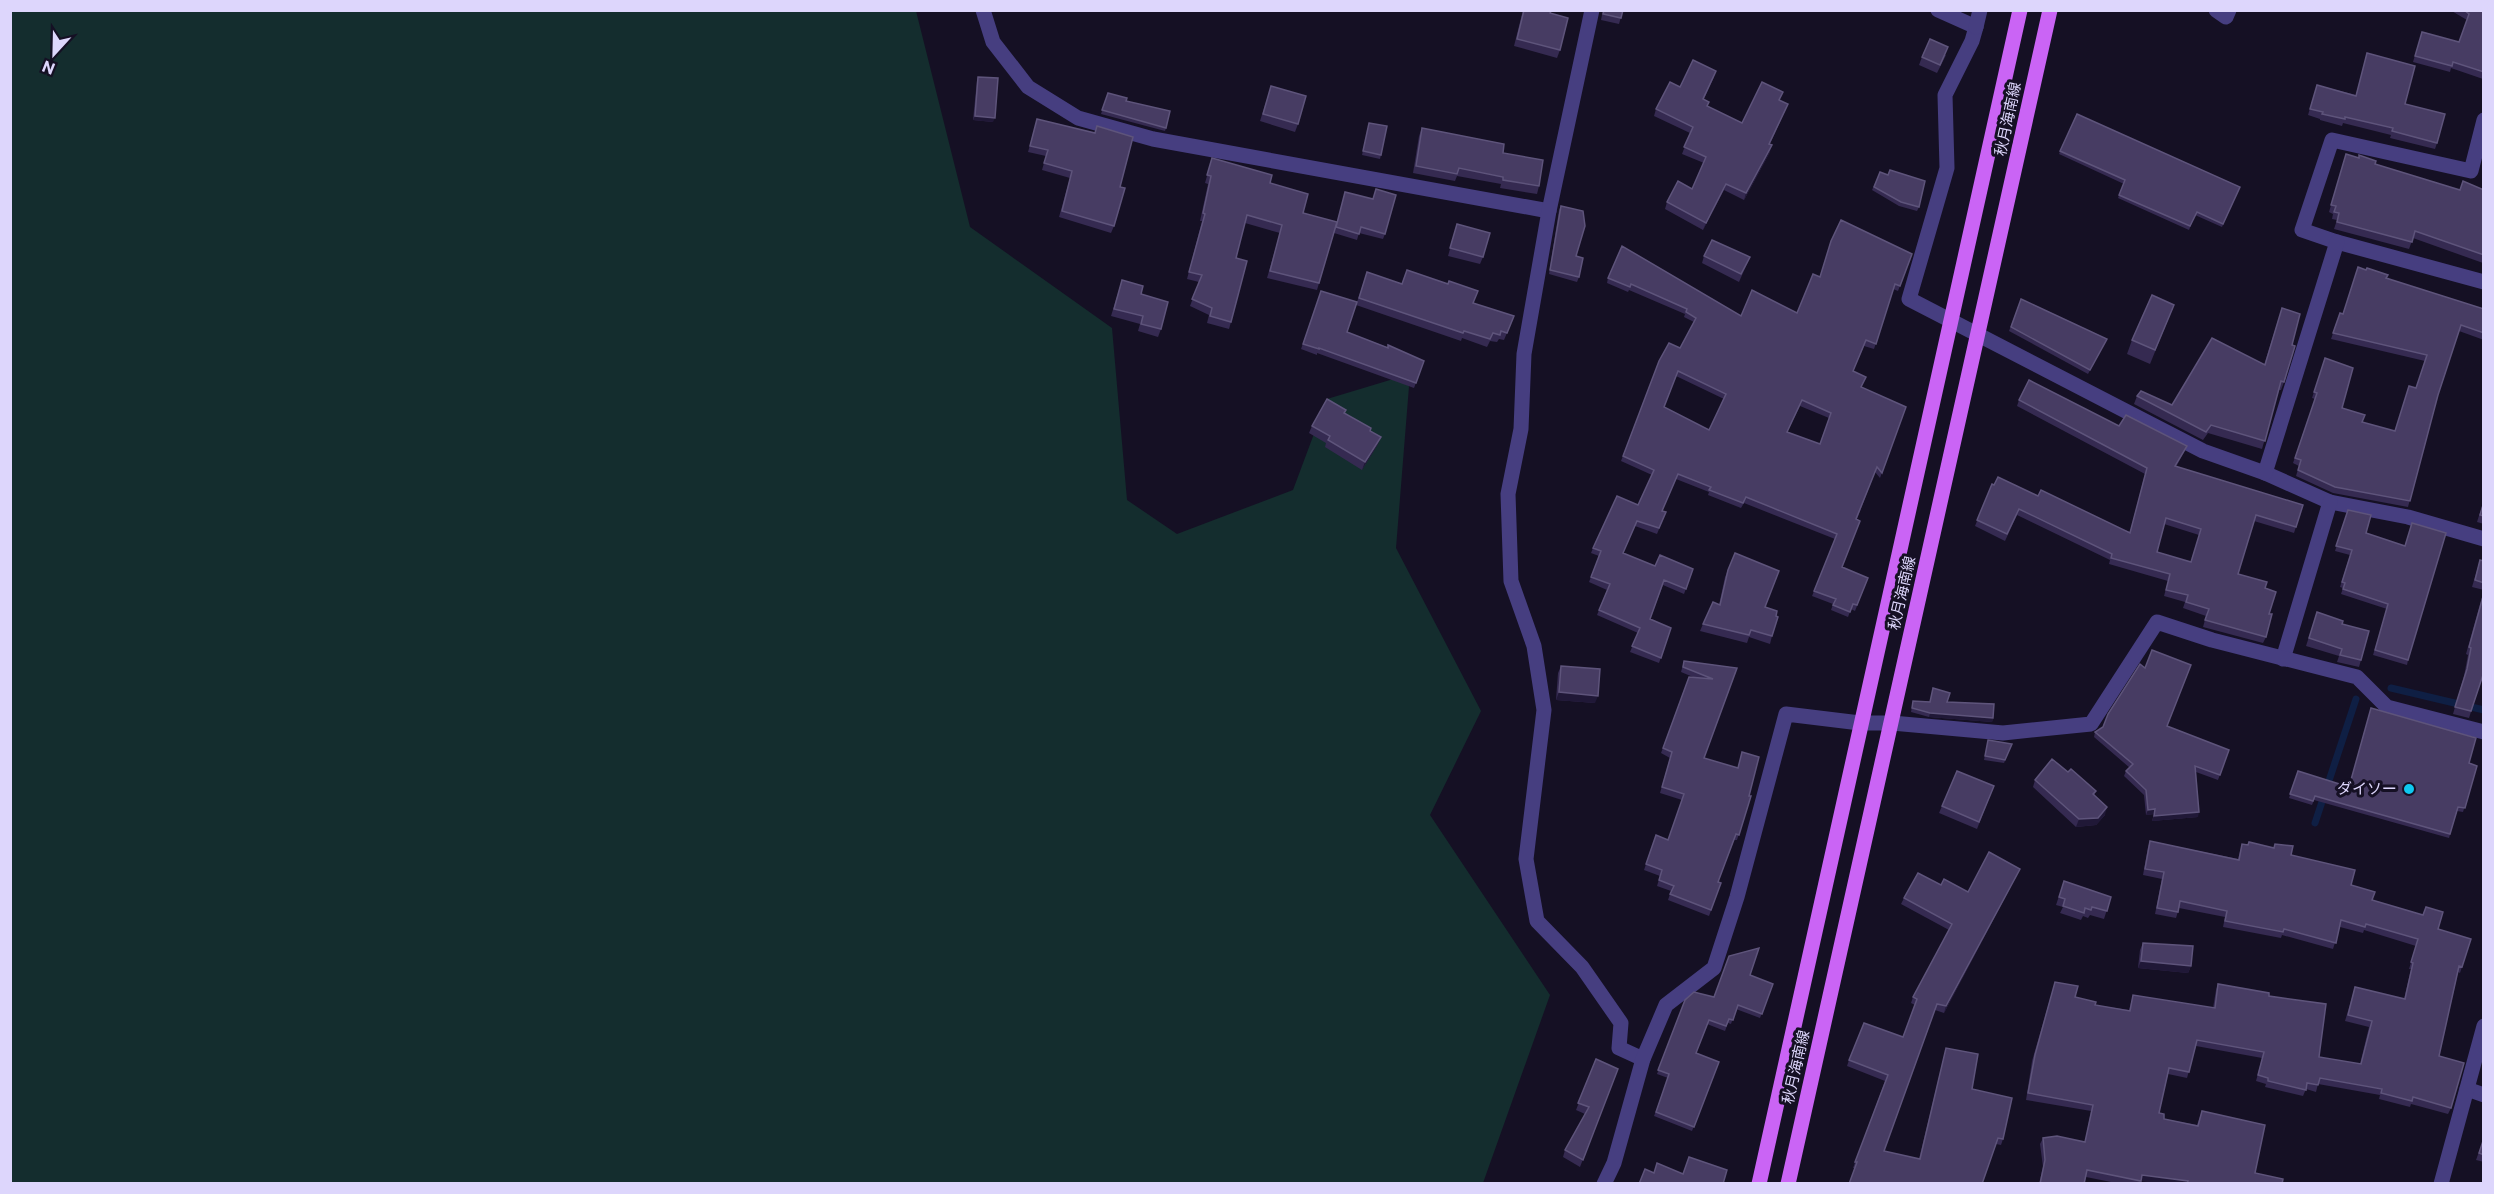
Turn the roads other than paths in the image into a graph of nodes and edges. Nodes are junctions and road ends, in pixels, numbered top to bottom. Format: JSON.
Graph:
{"nodes":[{"id":1,"x":983,"y":10,"type":"edge"},
{"id":2,"x":1592,"y":10,"type":"edge"},
{"id":3,"x":1938,"y":10,"type":"edge"},
{"id":4,"x":1980,"y":10,"type":"edge"},
{"id":5,"x":2020,"y":10,"type":"edge"},
{"id":6,"x":2050,"y":10,"type":"edge"},
{"id":7,"x":2216,"y":10,"type":"edge"},
{"id":8,"x":2229,"y":10,"type":"edge"},
{"id":9,"x":1976,"y":27,"type":"junction"},
{"id":10,"x":2484,"y":120,"type":"edge"},
{"id":11,"x":2477,"y":173,"type":"edge"},
{"id":12,"x":1549,"y":211,"type":"junction"},
{"id":13,"x":2337,"y":242,"type":"junction"},
{"id":14,"x":2484,"y":282,"type":"edge"},
{"id":15,"x":1951,"y":321,"type":"junction"},
{"id":16,"x":1979,"y":336,"type":"junction"},
{"id":17,"x":2265,"y":473,"type":"junction"},
{"id":18,"x":2330,"y":502,"type":"junction"},
{"id":19,"x":2484,"y":539,"type":"edge"},
{"id":20,"x":2283,"y":658,"type":"junction"},
{"id":21,"x":1860,"y":723,"type":"junction"},
{"id":22,"x":1892,"y":723,"type":"junction"},
{"id":23,"x":2484,"y":732,"type":"edge"},
{"id":24,"x":2484,"y":1026,"type":"edge"},
{"id":25,"x":1643,"y":1059,"type":"junction"},
{"id":26,"x":2467,"y":1089,"type":"junction"},
{"id":27,"x":2484,"y":1095,"type":"edge"},
{"id":28,"x":1604,"y":1184,"type":"edge"},
{"id":29,"x":1759,"y":1184,"type":"edge"},
{"id":30,"x":1788,"y":1184,"type":"edge"},
{"id":31,"x":2441,"y":1184,"type":"edge"}],
"edges":[{"from":1,"to":12,"type":"street"},
{"from":2,"to":12,"type":"street"},
{"from":3,"to":9,"type":"street"},
{"from":4,"to":9,"type":"street"},
{"from":5,"to":15,"type":"main road","name":"秋月海南線"},
{"from":6,"to":16,"type":"main road","name":"秋月海南線"},
{"from":7,"to":8,"type":"street"},
{"from":9,"to":15,"type":"street"},
{"from":10,"to":11,"type":"street"},
{"from":11,"to":13,"type":"street"},
{"from":12,"to":25,"type":"street"},
{"from":13,"to":14,"type":"street"},
{"from":13,"to":17,"type":"street"},
{"from":15,"to":16,"type":"street"},
{"from":15,"to":21,"type":"main road","name":"秋月海南線"},
{"from":16,"to":17,"type":"street"},
{"from":16,"to":22,"type":"main road","name":"秋月海南線"},
{"from":17,"to":18,"type":"street"},
{"from":18,"to":19,"type":"street"},
{"from":18,"to":20,"type":"street"},
{"from":20,"to":22,"type":"street"},
{"from":20,"to":23,"type":"street"},
{"from":21,"to":22,"type":"street"},
{"from":21,"to":25,"type":"street"},
{"from":21,"to":29,"type":"main road","name":"秋月海南線"},
{"from":22,"to":30,"type":"main road","name":"秋月海南線"},
{"from":24,"to":26,"type":"street"},
{"from":25,"to":28,"type":"street"},
{"from":26,"to":27,"type":"street"},
{"from":26,"to":31,"type":"street"}]}
